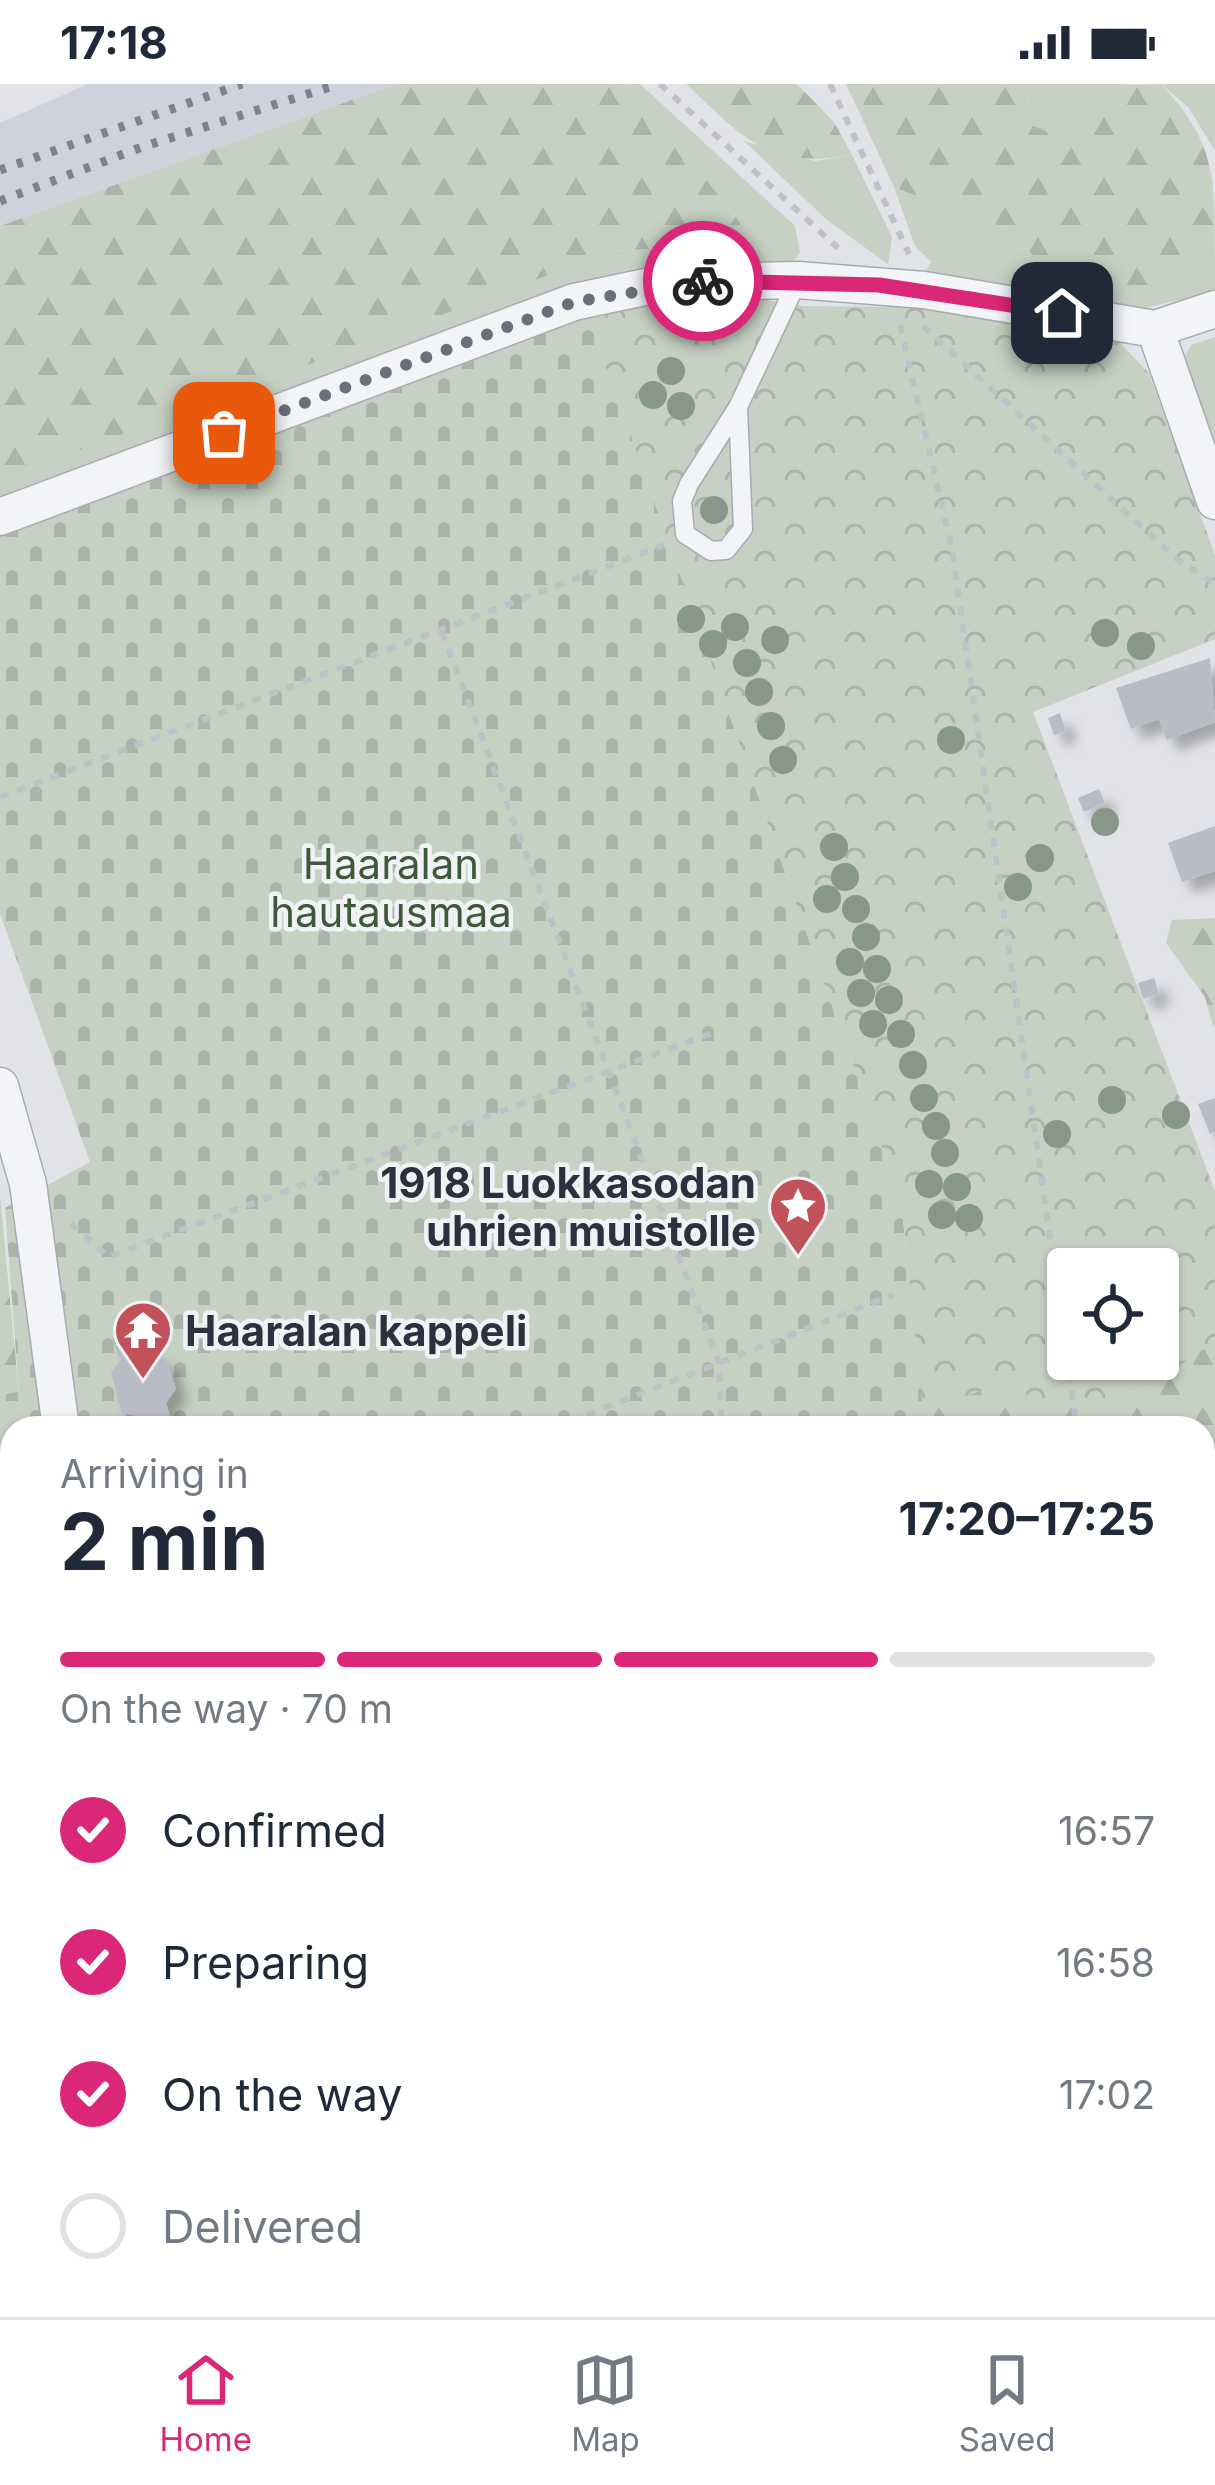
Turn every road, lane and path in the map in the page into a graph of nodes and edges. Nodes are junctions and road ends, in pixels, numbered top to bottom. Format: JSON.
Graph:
{"nodes":[{"id":1,"x":660,"y":84,"type":"edge"},
{"id":2,"x":830,"y":84,"type":"edge"},
{"id":3,"x":798,"y":280,"type":"junction"},
{"id":4,"x":879,"y":285,"type":"junction"},
{"id":5,"x":924,"y":290,"type":"junction"},
{"id":6,"x":1215,"y":309,"type":"edge"},
{"id":7,"x":1155,"y":328,"type":"junction"},
{"id":8,"x":738,"y":407,"type":"junction"},
{"id":9,"x":1215,"y":500,"type":"edge"},
{"id":10,"x":0,"y":518,"type":"edge"},
{"id":11,"x":685,"y":534,"type":"junction"},
{"id":12,"x":1215,"y":584,"type":"edge"},
{"id":13,"x":442,"y":632,"type":"junction"},
{"id":14,"x":0,"y":796,"type":"edge"},
{"id":15,"x":715,"y":1032,"type":"dead end"},
{"id":16,"x":606,"y":1073,"type":"junction"},
{"id":17,"x":0,"y":1085,"type":"edge"},
{"id":18,"x":108,"y":1257,"type":"dead end"},
{"id":19,"x":893,"y":1295,"type":"dead end"},
{"id":20,"x":719,"y":1363,"type":"junction"},
{"id":21,"x":59,"y":1416,"type":"edge"},
{"id":22,"x":584,"y":1416,"type":"edge"},
{"id":23,"x":721,"y":1416,"type":"edge"},
{"id":24,"x":1075,"y":1416,"type":"edge"}],
"edges":[{"from":1,"to":4,"type":"path"},
{"from":2,"to":5,"type":"path"},
{"from":3,"to":4,"type":"street"},
{"from":3,"to":8,"type":"lane"},
{"from":3,"to":10,"type":"street"},
{"from":4,"to":5,"type":"street"},
{"from":4,"to":12,"type":"path"},
{"from":4,"to":24,"type":"path"},
{"from":5,"to":7,"type":"street"},
{"from":6,"to":7,"type":"street"},
{"from":7,"to":9,"type":"street"},
{"from":8,"to":11,"type":"lane"},
{"from":8,"to":11,"type":"lane"},
{"from":11,"to":13,"type":"path"},
{"from":13,"to":14,"type":"path"},
{"from":13,"to":16,"type":"path"},
{"from":15,"to":16,"type":"path"},
{"from":16,"to":18,"type":"path"},
{"from":16,"to":20,"type":"path"},
{"from":17,"to":21,"type":"street"},
{"from":19,"to":20,"type":"path"},
{"from":20,"to":22,"type":"path"},
{"from":20,"to":23,"type":"path"}]}
